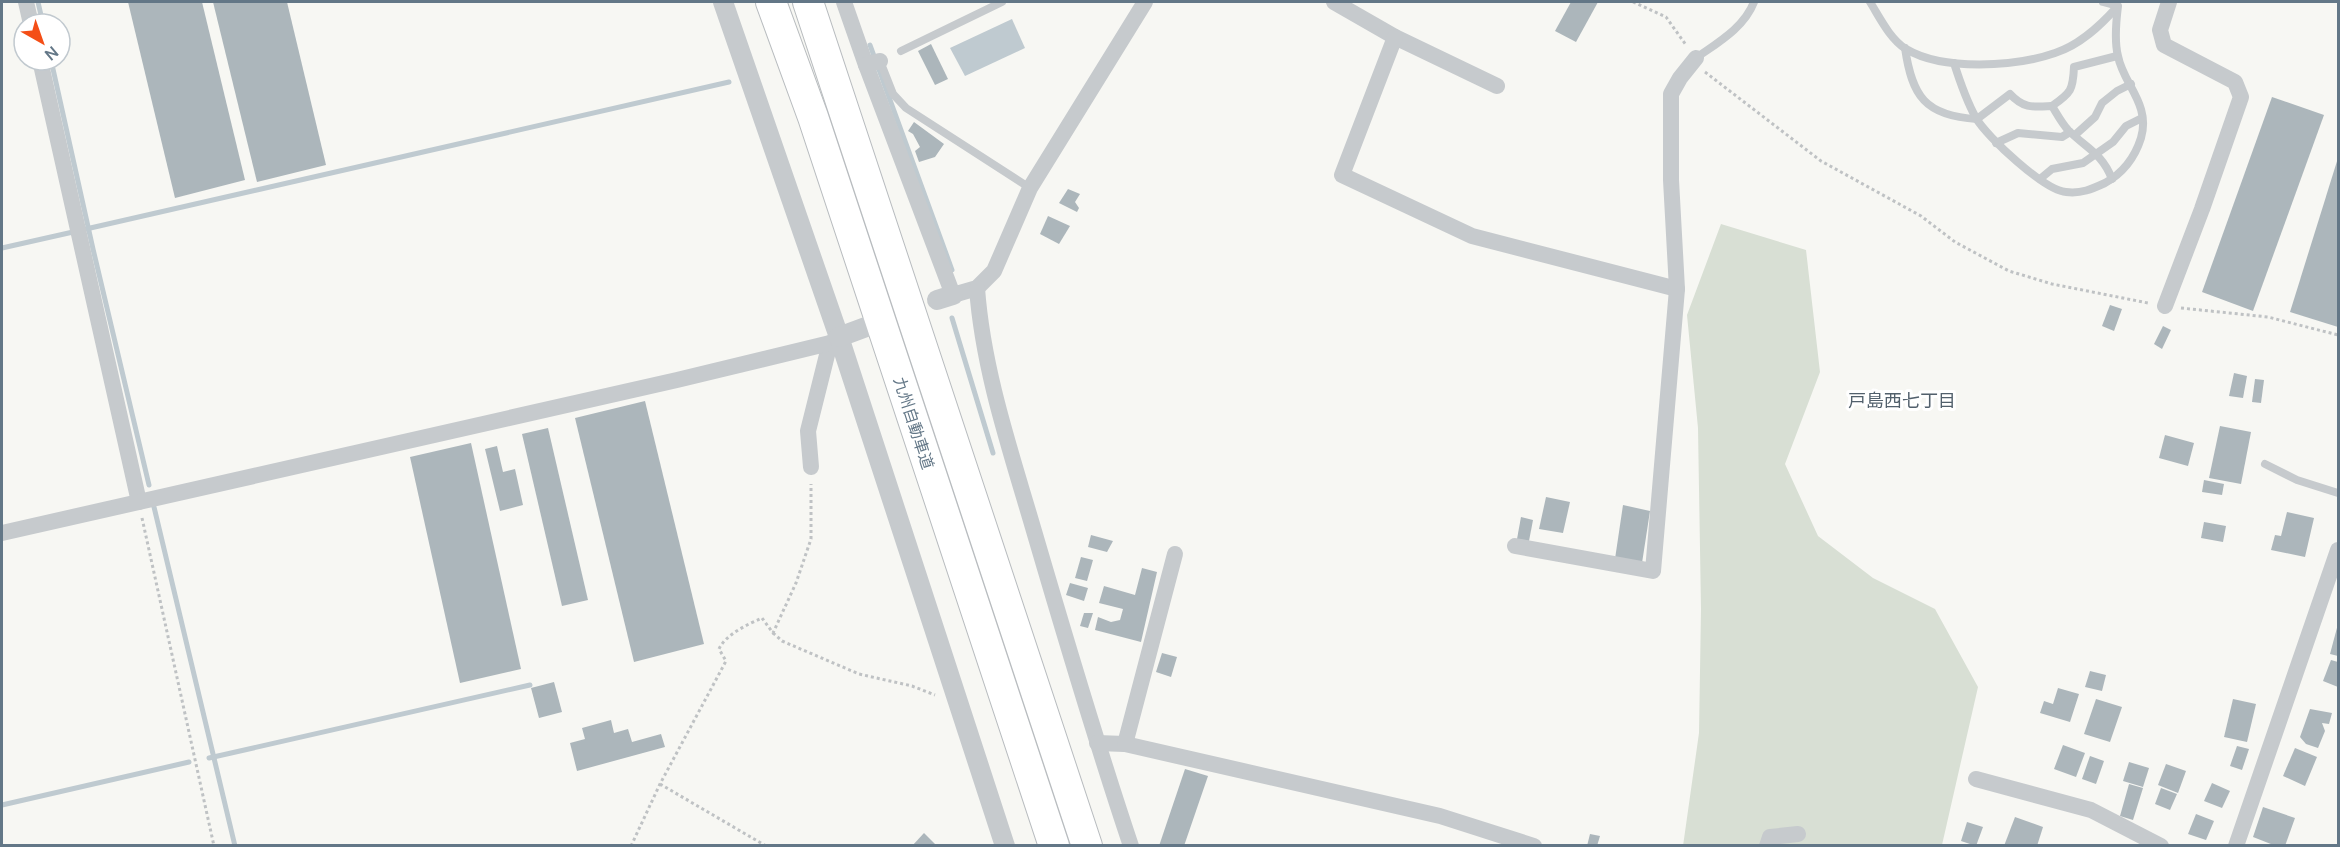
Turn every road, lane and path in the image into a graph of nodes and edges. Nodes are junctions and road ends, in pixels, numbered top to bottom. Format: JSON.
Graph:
{"nodes":[{"id":1,"x":723,"y":2,"type":"edge"},
{"id":2,"x":771,"y":2,"type":"edge"},
{"id":3,"x":808,"y":2,"type":"edge"},
{"id":4,"x":844,"y":2,"type":"edge"},
{"id":5,"x":1002,"y":2,"type":"edge"},
{"id":6,"x":1145,"y":2,"type":"edge"},
{"id":7,"x":1334,"y":2,"type":"edge"},
{"id":8,"x":1634,"y":2,"type":"edge"},
{"id":9,"x":1754,"y":2,"type":"edge"},
{"id":10,"x":1870,"y":2,"type":"edge"},
{"id":11,"x":2103,"y":2,"type":"edge"},
{"id":12,"x":2169,"y":2,"type":"edge"},
{"id":13,"x":2119,"y":4,"type":"edge"},
{"id":14,"x":1395,"y":37,"type":"junction"},
{"id":15,"x":1905,"y":48,"type":"junction"},
{"id":16,"x":902,"y":51,"type":"dead end"},
{"id":17,"x":2117,"y":56,"type":"junction"},
{"id":18,"x":1695,"y":58,"type":"junction"},
{"id":19,"x":873,"y":63,"type":"junction"},
{"id":20,"x":1954,"y":63,"type":"junction"},
{"id":21,"x":43,"y":72,"type":"edge"},
{"id":22,"x":2131,"y":84,"type":"junction"},
{"id":23,"x":1497,"y":86,"type":"dead end"},
{"id":24,"x":2052,"y":106,"type":"junction"},
{"id":25,"x":2142,"y":118,"type":"junction"},
{"id":26,"x":1977,"y":119,"type":"junction"},
{"id":27,"x":2072,"y":134,"type":"junction"},
{"id":28,"x":1996,"y":143,"type":"junction"},
{"id":29,"x":2098,"y":154,"type":"junction"},
{"id":30,"x":2040,"y":179,"type":"junction"},
{"id":31,"x":2112,"y":179,"type":"junction"},
{"id":32,"x":1030,"y":188,"type":"junction"},
{"id":33,"x":977,"y":288,"type":"junction"},
{"id":34,"x":1677,"y":289,"type":"junction"},
{"id":35,"x":2165,"y":306,"type":"junction"},
{"id":36,"x":866,"y":327,"type":"dead end"},
{"id":37,"x":2338,"y":335,"type":"edge"},
{"id":38,"x":836,"y":341,"type":"junction"},
{"id":39,"x":2265,"y":464,"type":"dead end"},
{"id":40,"x":811,"y":467,"type":"joint"},
{"id":41,"x":2338,"y":493,"type":"edge"},
{"id":42,"x":139,"y":502,"type":"junction"},
{"id":43,"x":2,"y":533,"type":"edge"},
{"id":44,"x":1515,"y":546,"type":"dead end"},
{"id":45,"x":2338,"y":550,"type":"edge"},
{"id":46,"x":1176,"y":554,"type":"dead end"},
{"id":47,"x":773,"y":633,"type":"junction"},
{"id":48,"x":958,"y":704,"type":"junction"},
{"id":49,"x":1097,"y":743,"type":"junction"},
{"id":50,"x":1125,"y":744,"type":"junction"},
{"id":51,"x":1976,"y":778,"type":"dead end"},
{"id":52,"x":660,"y":784,"type":"junction"},
{"id":53,"x":1798,"y":834,"type":"dead end"},
{"id":54,"x":214,"y":846,"type":"edge"},
{"id":55,"x":631,"y":846,"type":"edge"},
{"id":56,"x":766,"y":846,"type":"edge"},
{"id":57,"x":1005,"y":846,"type":"edge"},
{"id":58,"x":1054,"y":846,"type":"edge"},
{"id":59,"x":1088,"y":846,"type":"edge"},
{"id":60,"x":1131,"y":846,"type":"edge"},
{"id":61,"x":1534,"y":846,"type":"edge"},
{"id":62,"x":1767,"y":846,"type":"edge"},
{"id":63,"x":2161,"y":846,"type":"edge"},
{"id":64,"x":2236,"y":846,"type":"edge"}],
"edges":[{"from":1,"to":38,"type":"street"},
{"from":2,"to":58,"type":"highway","name":"九州自動車道"},
{"from":3,"to":59,"type":"highway","name":"九州自動車道"},
{"from":4,"to":19,"type":"street"},
{"from":5,"to":16,"type":"lane"},
{"from":6,"to":32,"type":"street"},
{"from":7,"to":14,"type":"street"},
{"from":8,"to":18,"type":"path"},
{"from":9,"to":18,"type":"lane"},
{"from":10,"to":15,"type":"lane"},
{"from":11,"to":13,"type":"lane"},
{"from":12,"to":35,"type":"street"},
{"from":13,"to":17,"type":"lane"},
{"from":13,"to":20,"type":"lane"},
{"from":14,"to":23,"type":"street"},
{"from":14,"to":34,"type":"street"},
{"from":15,"to":20,"type":"lane"},
{"from":15,"to":26,"type":"lane"},
{"from":17,"to":22,"type":"lane"},
{"from":17,"to":24,"type":"lane"},
{"from":18,"to":34,"type":"street"},
{"from":18,"to":35,"type":"path"},
{"from":19,"to":32,"type":"lane"},
{"from":19,"to":33,"type":"street"},
{"from":20,"to":26,"type":"lane"},
{"from":21,"to":42,"type":"street"},
{"from":22,"to":25,"type":"lane"},
{"from":22,"to":27,"type":"lane"},
{"from":24,"to":26,"type":"lane"},
{"from":24,"to":27,"type":"lane"},
{"from":25,"to":29,"type":"lane"},
{"from":25,"to":31,"type":"lane"},
{"from":26,"to":28,"type":"lane"},
{"from":27,"to":28,"type":"lane"},
{"from":27,"to":29,"type":"lane"},
{"from":28,"to":30,"type":"lane"},
{"from":29,"to":30,"type":"lane"},
{"from":29,"to":31,"type":"lane"},
{"from":30,"to":31,"type":"lane"},
{"from":32,"to":33,"type":"street"},
{"from":33,"to":49,"type":"street"},
{"from":34,"to":44,"type":"street"},
{"from":35,"to":37,"type":"path"},
{"from":36,"to":38,"type":"street"},
{"from":38,"to":40,"type":"street"},
{"from":38,"to":42,"type":"street"},
{"from":38,"to":48,"type":"street"},
{"from":39,"to":41,"type":"lane"},
{"from":40,"to":47,"type":"path"},
{"from":42,"to":43,"type":"street"},
{"from":42,"to":54,"type":"path"},
{"from":45,"to":64,"type":"street"},
{"from":46,"to":50,"type":"street"},
{"from":47,"to":48,"type":"path"},
{"from":47,"to":52,"type":"path"},
{"from":48,"to":57,"type":"street"},
{"from":49,"to":50,"type":"street"},
{"from":49,"to":60,"type":"street"},
{"from":50,"to":61,"type":"street"},
{"from":51,"to":63,"type":"street"},
{"from":52,"to":55,"type":"path"},
{"from":52,"to":56,"type":"path"},
{"from":53,"to":62,"type":"street"}]}
